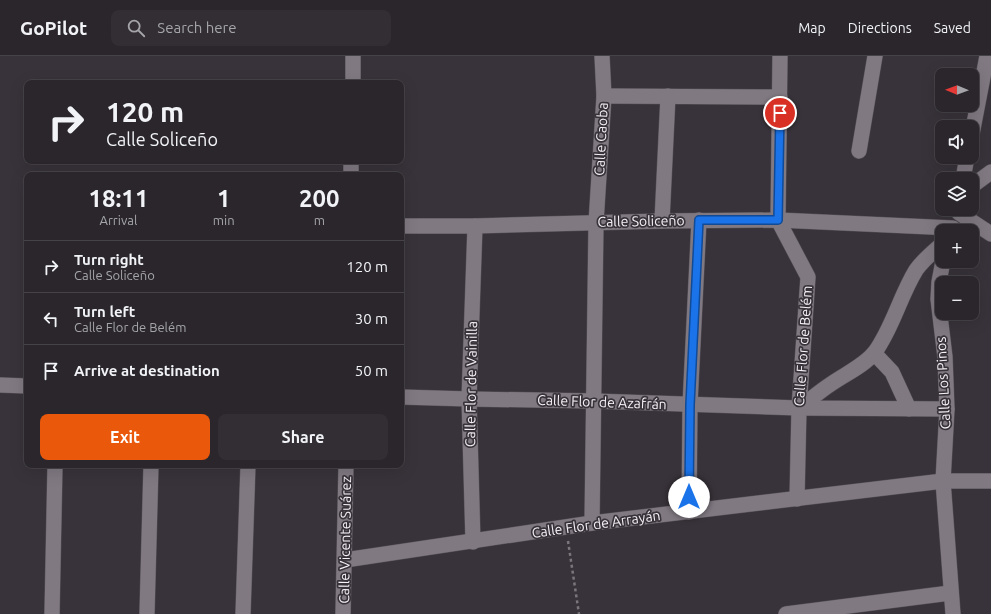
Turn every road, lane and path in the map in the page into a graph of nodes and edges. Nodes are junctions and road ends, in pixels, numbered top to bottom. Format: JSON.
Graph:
{"nodes":[{"id":1,"x":353,"y":56,"type":"edge"},
{"id":2,"x":602,"y":56,"type":"edge"},
{"id":3,"x":780,"y":56,"type":"edge"},
{"id":4,"x":875,"y":56,"type":"edge"},
{"id":5,"x":988,"y":56,"type":"edge"},
{"id":6,"x":353,"y":80,"type":"edge"},
{"id":7,"x":604,"y":96,"type":"junction"},
{"id":8,"x":668,"y":96,"type":"junction"},
{"id":9,"x":780,"y":98,"type":"junction"},
{"id":10,"x":975,"y":120,"type":"edge"},
{"id":11,"x":859,"y":151,"type":"dead end"},
{"id":12,"x":991,"y":172,"type":"edge"},
{"id":13,"x":979,"y":181,"type":"edge"},
{"id":14,"x":966,"y":216,"type":"edge"},
{"id":15,"x":699,"y":220,"type":"junction"},
{"id":16,"x":778,"y":220,"type":"junction"},
{"id":17,"x":662,"y":221,"type":"junction"},
{"id":18,"x":596,"y":222,"type":"junction"},
{"id":19,"x":404,"y":226,"type":"edge"},
{"id":20,"x":475,"y":226,"type":"junction"},
{"id":21,"x":935,"y":229,"type":"edge"},
{"id":22,"x":991,"y":234,"type":"edge"},
{"id":23,"x":935,"y":250,"type":"edge"},
{"id":24,"x":942,"y":268,"type":"edge"},
{"id":25,"x":874,"y":353,"type":"junction"},
{"id":26,"x":0,"y":385,"type":"edge"},
{"id":27,"x":24,"y":386,"type":"edge"},
{"id":28,"x":404,"y":397,"type":"edge"},
{"id":29,"x":469,"y":399,"type":"junction"},
{"id":30,"x":594,"y":401,"type":"junction"},
{"id":31,"x":690,"y":405,"type":"junction"},
{"id":32,"x":799,"y":408,"type":"junction"},
{"id":33,"x":909,"y":409,"type":"junction"},
{"id":34,"x":947,"y":409,"type":"junction"},
{"id":35,"x":55,"y":468,"type":"edge"},
{"id":36,"x":151,"y":468,"type":"edge"},
{"id":37,"x":248,"y":468,"type":"edge"},
{"id":38,"x":346,"y":468,"type":"edge"},
{"id":39,"x":943,"y":481,"type":"junction"},
{"id":40,"x":991,"y":481,"type":"edge"},
{"id":41,"x":797,"y":499,"type":"junction"},
{"id":42,"x":689,"y":512,"type":"junction"},
{"id":43,"x":592,"y":523,"type":"junction"},
{"id":44,"x":566,"y":527,"type":"junction"},
{"id":45,"x":473,"y":542,"type":"junction"},
{"id":46,"x":345,"y":560,"type":"junction"},
{"id":47,"x":950,"y":593,"type":"junction"},
{"id":48,"x":52,"y":614,"type":"edge"},
{"id":49,"x":147,"y":614,"type":"edge"},
{"id":50,"x":243,"y":614,"type":"edge"},
{"id":51,"x":343,"y":614,"type":"edge"},
{"id":52,"x":579,"y":614,"type":"edge"},
{"id":53,"x":786,"y":614,"type":"edge"},
{"id":54,"x":953,"y":614,"type":"edge"}],
"edges":[{"from":1,"to":6,"type":"street"},
{"from":2,"to":7,"type":"street","name":"Calle Caoba"},
{"from":3,"to":9,"type":"street","name":"Calle Flor de Belém"},
{"from":4,"to":11,"type":"street"},
{"from":5,"to":10,"type":"street"},
{"from":7,"to":8,"type":"street"},
{"from":7,"to":18,"type":"street","name":"Calle Caoba"},
{"from":8,"to":9,"type":"street"},
{"from":8,"to":17,"type":"street"},
{"from":9,"to":16,"type":"street","name":"Calle Flor de Belém"},
{"from":12,"to":13,"type":"street"},
{"from":14,"to":22,"type":"street"},
{"from":15,"to":16,"type":"street","name":"Calle Soliceño"},
{"from":15,"to":17,"type":"street","name":"Calle Soliceño"},
{"from":15,"to":31,"type":"street"},
{"from":16,"to":21,"type":"street","name":"Calle Soliceño"},
{"from":16,"to":32,"type":"street","name":"Calle Flor de Belém"},
{"from":17,"to":18,"type":"street","name":"Calle Soliceño"},
{"from":18,"to":20,"type":"street","name":"Calle Soliceño"},
{"from":18,"to":30,"type":"street","name":"Calle Caoba"},
{"from":19,"to":20,"type":"street","name":"Calle Soliceño"},
{"from":20,"to":29,"type":"street","name":"Calle Flor de Vainilla"},
{"from":23,"to":25,"type":"street"},
{"from":24,"to":34,"type":"street","name":"Calle Los Pinos"},
{"from":25,"to":32,"type":"street"},
{"from":25,"to":33,"type":"street"},
{"from":26,"to":27,"type":"street"},
{"from":28,"to":29,"type":"street","name":"Calle Flor de Azafrán"},
{"from":29,"to":30,"type":"street","name":"Calle Flor de Azafrán"},
{"from":29,"to":45,"type":"street","name":"Calle Flor de Vainilla"},
{"from":30,"to":31,"type":"street","name":"Calle Flor de Azafrán"},
{"from":30,"to":43,"type":"street","name":"Calle Caoba"},
{"from":31,"to":32,"type":"street","name":"Calle Flor de Azafrán"},
{"from":31,"to":42,"type":"street"},
{"from":32,"to":33,"type":"street","name":"Calle Flor de Azafrán"},
{"from":32,"to":41,"type":"street","name":"Calle Flor de Belém"},
{"from":33,"to":34,"type":"street","name":"Calle Flor de Azafrán"},
{"from":34,"to":39,"type":"street","name":"Calle Los Pinos"},
{"from":35,"to":48,"type":"street"},
{"from":36,"to":49,"type":"street"},
{"from":37,"to":50,"type":"street"},
{"from":38,"to":46,"type":"street","name":"Calle Vicente Suárez"},
{"from":39,"to":40,"type":"street","name":"Calle Flor de Arrayán"},
{"from":39,"to":41,"type":"street","name":"Calle Flor de Arrayán"},
{"from":39,"to":47,"type":"street","name":"Calle Los Pinos"},
{"from":41,"to":42,"type":"street","name":"Calle Flor de Arrayán"},
{"from":42,"to":43,"type":"street","name":"Calle Flor de Arrayán"},
{"from":43,"to":44,"type":"street","name":"Calle Flor de Arrayán"},
{"from":44,"to":45,"type":"street","name":"Calle Flor de Arrayán"},
{"from":44,"to":52,"type":"path"},
{"from":45,"to":46,"type":"street","name":"Calle Flor de Arrayán"},
{"from":46,"to":51,"type":"street","name":"Calle Vicente Suárez"},
{"from":47,"to":53,"type":"street"},
{"from":47,"to":54,"type":"street","name":"Calle Los Pinos"}]}
